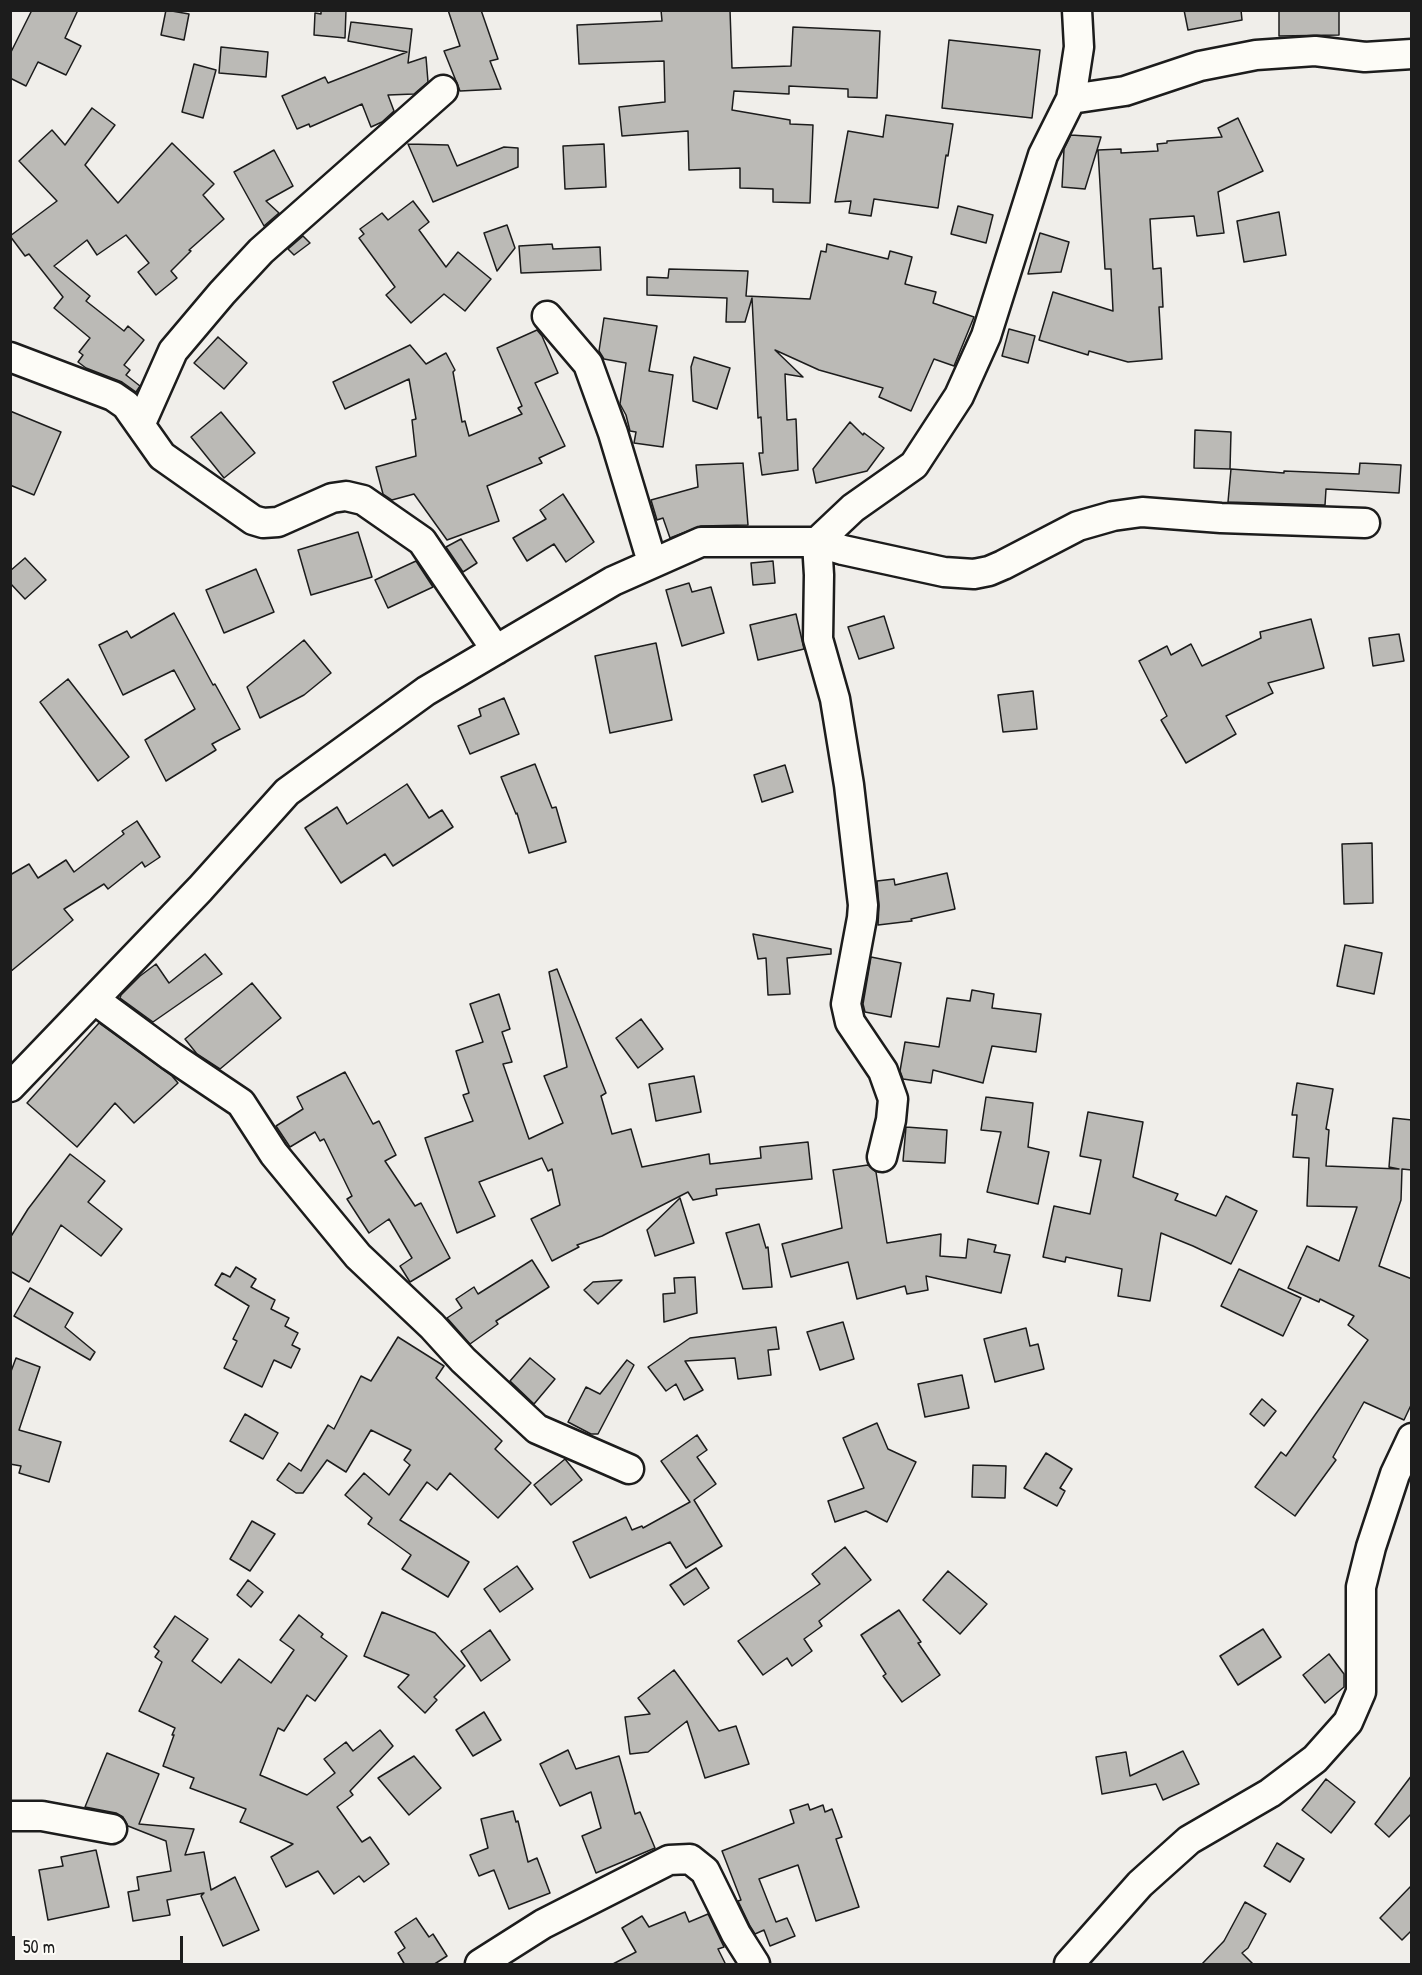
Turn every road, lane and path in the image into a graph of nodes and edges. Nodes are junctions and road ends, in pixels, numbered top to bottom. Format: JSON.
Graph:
{"nodes":[{"id":1,"x":1077,"y":10,"type":"edge"},
{"id":2,"x":1412,"y":54,"type":"edge"},
{"id":3,"x":442,"y":90,"type":"dead end"},
{"id":4,"x":1071,"y":99,"type":"junction"},
{"id":5,"x":547,"y":316,"type":"dead end"},
{"id":6,"x":10,"y":357,"type":"edge"},
{"id":7,"x":141,"y":423,"type":"junction"},
{"id":8,"x":1365,"y":523,"type":"dead end"},
{"id":9,"x":817,"y":542,"type":"junction"},
{"id":10,"x":652,"y":562,"type":"junction"},
{"id":11,"x":496,"y":650,"type":"junction"},
{"id":12,"x":95,"y":1000,"type":"junction"},
{"id":13,"x":10,"y":1087,"type":"edge"},
{"id":14,"x":882,"y":1157,"type":"dead end"},
{"id":15,"x":1412,"y":1438,"type":"edge"},
{"id":16,"x":629,"y":1469,"type":"dead end"},
{"id":17,"x":10,"y":1816,"type":"edge"},
{"id":18,"x":112,"y":1828,"type":"dead end"},
{"id":19,"x":480,"y":1965,"type":"edge"},
{"id":20,"x":755,"y":1965,"type":"edge"},
{"id":21,"x":1069,"y":1965,"type":"edge"}],
"edges":[{"from":1,"to":4,"type":"street"},
{"from":2,"to":4,"type":"street"},
{"from":3,"to":7,"type":"street"},
{"from":4,"to":9,"type":"street"},
{"from":5,"to":10,"type":"street"},
{"from":6,"to":7,"type":"street"},
{"from":7,"to":11,"type":"street"},
{"from":8,"to":9,"type":"street"},
{"from":9,"to":10,"type":"street"},
{"from":9,"to":14,"type":"street"},
{"from":10,"to":11,"type":"street"},
{"from":11,"to":12,"type":"street"},
{"from":12,"to":13,"type":"street"},
{"from":12,"to":16,"type":"street"},
{"from":15,"to":21,"type":"street"},
{"from":17,"to":18,"type":"street"},
{"from":19,"to":20,"type":"street"}]}
